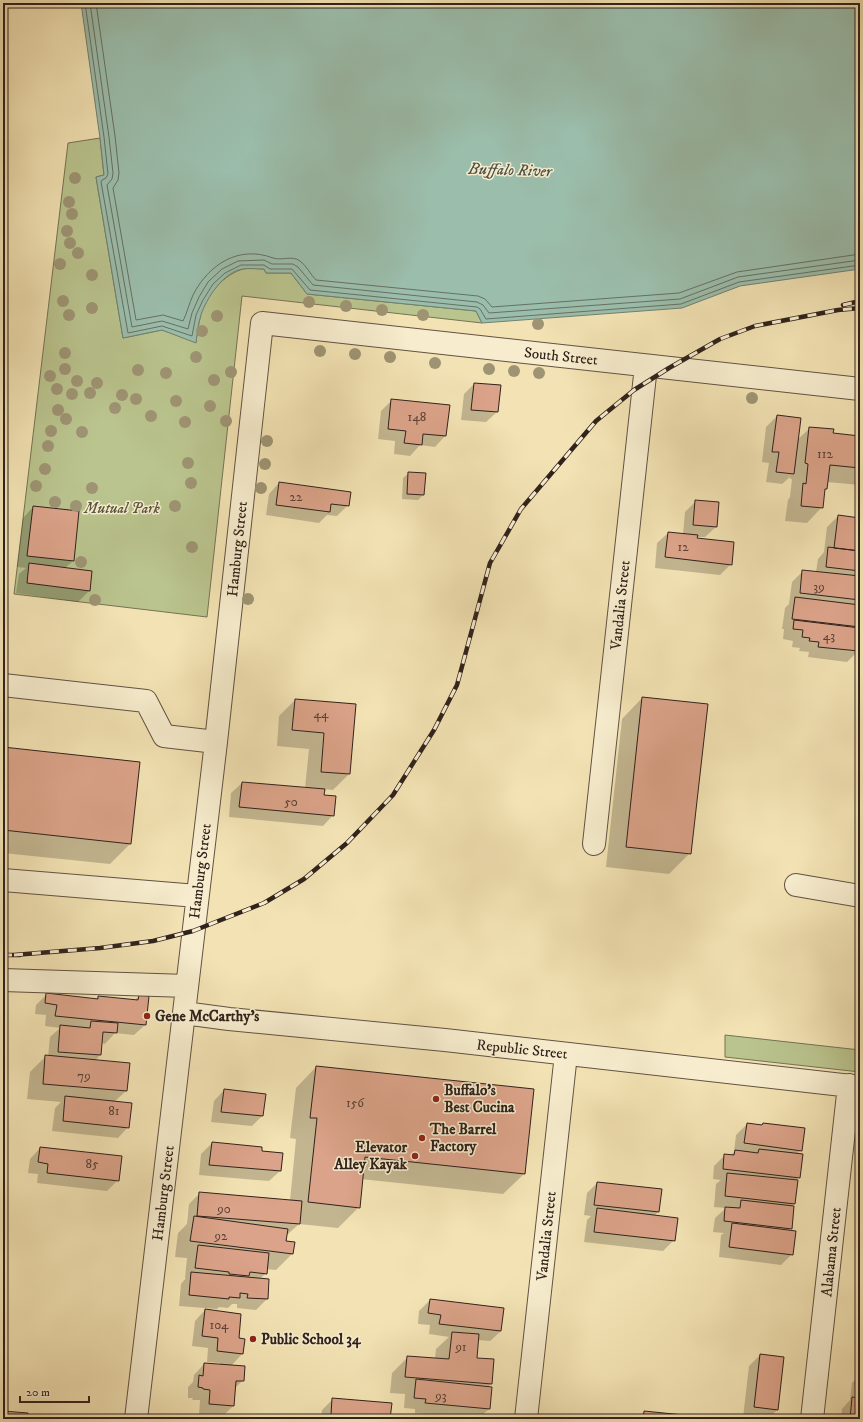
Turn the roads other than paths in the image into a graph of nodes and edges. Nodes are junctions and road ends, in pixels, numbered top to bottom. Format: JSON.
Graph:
{"nodes":[{"id":1,"x":262,"y":323,"type":"joint"},
{"id":2,"x":646,"y":366,"type":"junction"},
{"id":3,"x":860,"y":389,"type":"edge"},
{"id":4,"x":3,"y":685,"type":"edge"},
{"id":5,"x":216,"y":742,"type":"junction"},
{"id":6,"x":594,"y":844,"type":"dead end"},
{"id":7,"x":3,"y":880,"type":"edge"},
{"id":8,"x":796,"y":885,"type":"dead end"},
{"id":9,"x":197,"y":896,"type":"junction"},
{"id":10,"x":860,"y":896,"type":"edge"},
{"id":11,"x":3,"y":980,"type":"edge"},
{"id":12,"x":187,"y":986,"type":"junction"},
{"id":13,"x":184,"y":1013,"type":"junction"},
{"id":14,"x":566,"y":1054,"type":"junction"},
{"id":15,"x":855,"y":1086,"type":"edge"},
{"id":16,"x":136,"y":1419,"type":"edge"},
{"id":17,"x":526,"y":1419,"type":"edge"},
{"id":18,"x":812,"y":1419,"type":"edge"}],
"edges":[{"from":1,"to":2,"type":"street","name":"South Street"},
{"from":1,"to":5,"type":"street","name":"Hamburg Street"},
{"from":2,"to":3,"type":"street","name":"South Street"},
{"from":2,"to":6,"type":"street","name":"Vandalia Street"},
{"from":4,"to":5,"type":"street"},
{"from":5,"to":9,"type":"street","name":"Hamburg Street"},
{"from":7,"to":9,"type":"street"},
{"from":8,"to":10,"type":"street"},
{"from":9,"to":12,"type":"street","name":"Hamburg Street"},
{"from":11,"to":12,"type":"street"},
{"from":12,"to":13,"type":"street","name":"Hamburg Street"},
{"from":13,"to":14,"type":"street","name":"Republic Street"},
{"from":13,"to":16,"type":"street","name":"Hamburg Street"},
{"from":14,"to":15,"type":"street","name":"Republic Street"},
{"from":14,"to":17,"type":"street","name":"Vandalia Street"},
{"from":15,"to":18,"type":"street","name":"Alabama Street"}]}
